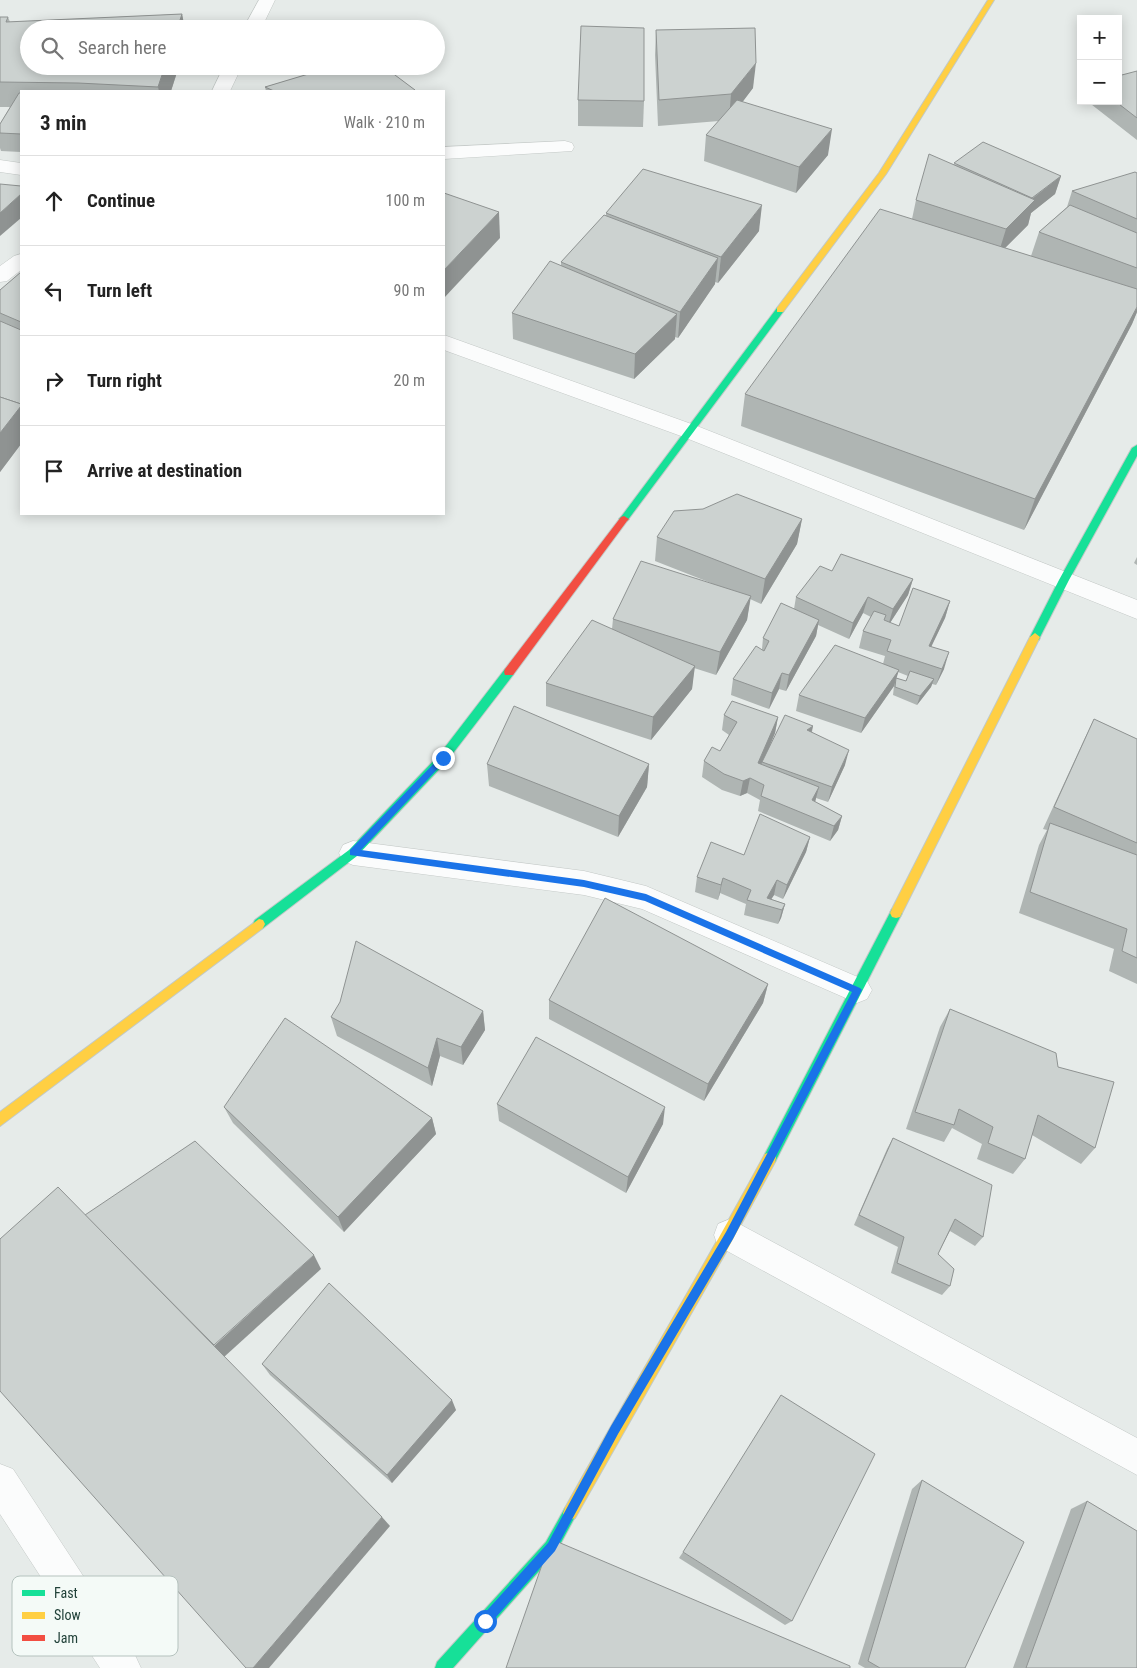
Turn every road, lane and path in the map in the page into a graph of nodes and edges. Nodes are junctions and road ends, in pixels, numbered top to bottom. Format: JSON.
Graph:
{"nodes":[{"id":1,"x":267,"y":0,"type":"edge"},
{"id":2,"x":991,"y":0,"type":"edge"},
{"id":3,"x":257,"y":20,"type":"edge"},
{"id":4,"x":229,"y":75,"type":"edge"},
{"id":5,"x":221,"y":90,"type":"edge"},
{"id":6,"x":565,"y":147,"type":"dead end"},
{"id":7,"x":445,"y":153,"type":"edge"},
{"id":8,"x":0,"y":166,"type":"edge"},
{"id":9,"x":20,"y":169,"type":"edge"},
{"id":10,"x":20,"y":261,"type":"edge"},
{"id":11,"x":0,"y":276,"type":"edge"},
{"id":12,"x":445,"y":342,"type":"edge"},
{"id":13,"x":689,"y":431,"type":"junction"},
{"id":14,"x":1137,"y":448,"type":"edge"},
{"id":15,"x":1064,"y":580,"type":"junction"},
{"id":16,"x":1137,"y":610,"type":"edge"},
{"id":17,"x":353,"y":853,"type":"junction"},
{"id":18,"x":857,"y":990,"type":"junction"},
{"id":19,"x":0,"y":1120,"type":"edge"},
{"id":20,"x":730,"y":1235,"type":"junction"},
{"id":21,"x":1137,"y":1457,"type":"edge"},
{"id":22,"x":0,"y":1482,"type":"edge"},
{"id":23,"x":62,"y":1576,"type":"edge"},
{"id":24,"x":114,"y":1656,"type":"edge"},
{"id":25,"x":122,"y":1668,"type":"edge"},
{"id":26,"x":443,"y":1668,"type":"edge"}],
"edges":[{"from":1,"to":3,"type":"street"},
{"from":2,"to":13,"type":"street"},
{"from":4,"to":5,"type":"street"},
{"from":6,"to":7,"type":"street"},
{"from":8,"to":9,"type":"street"},
{"from":10,"to":11,"type":"street"},
{"from":12,"to":13,"type":"street"},
{"from":13,"to":15,"type":"street"},
{"from":13,"to":17,"type":"street"},
{"from":14,"to":15,"type":"street"},
{"from":15,"to":16,"type":"street"},
{"from":15,"to":18,"type":"street"},
{"from":17,"to":18,"type":"street"},
{"from":17,"to":19,"type":"street"},
{"from":18,"to":20,"type":"street"},
{"from":20,"to":21,"type":"street"},
{"from":20,"to":26,"type":"street"},
{"from":22,"to":23,"type":"street"},
{"from":24,"to":25,"type":"street"}]}
